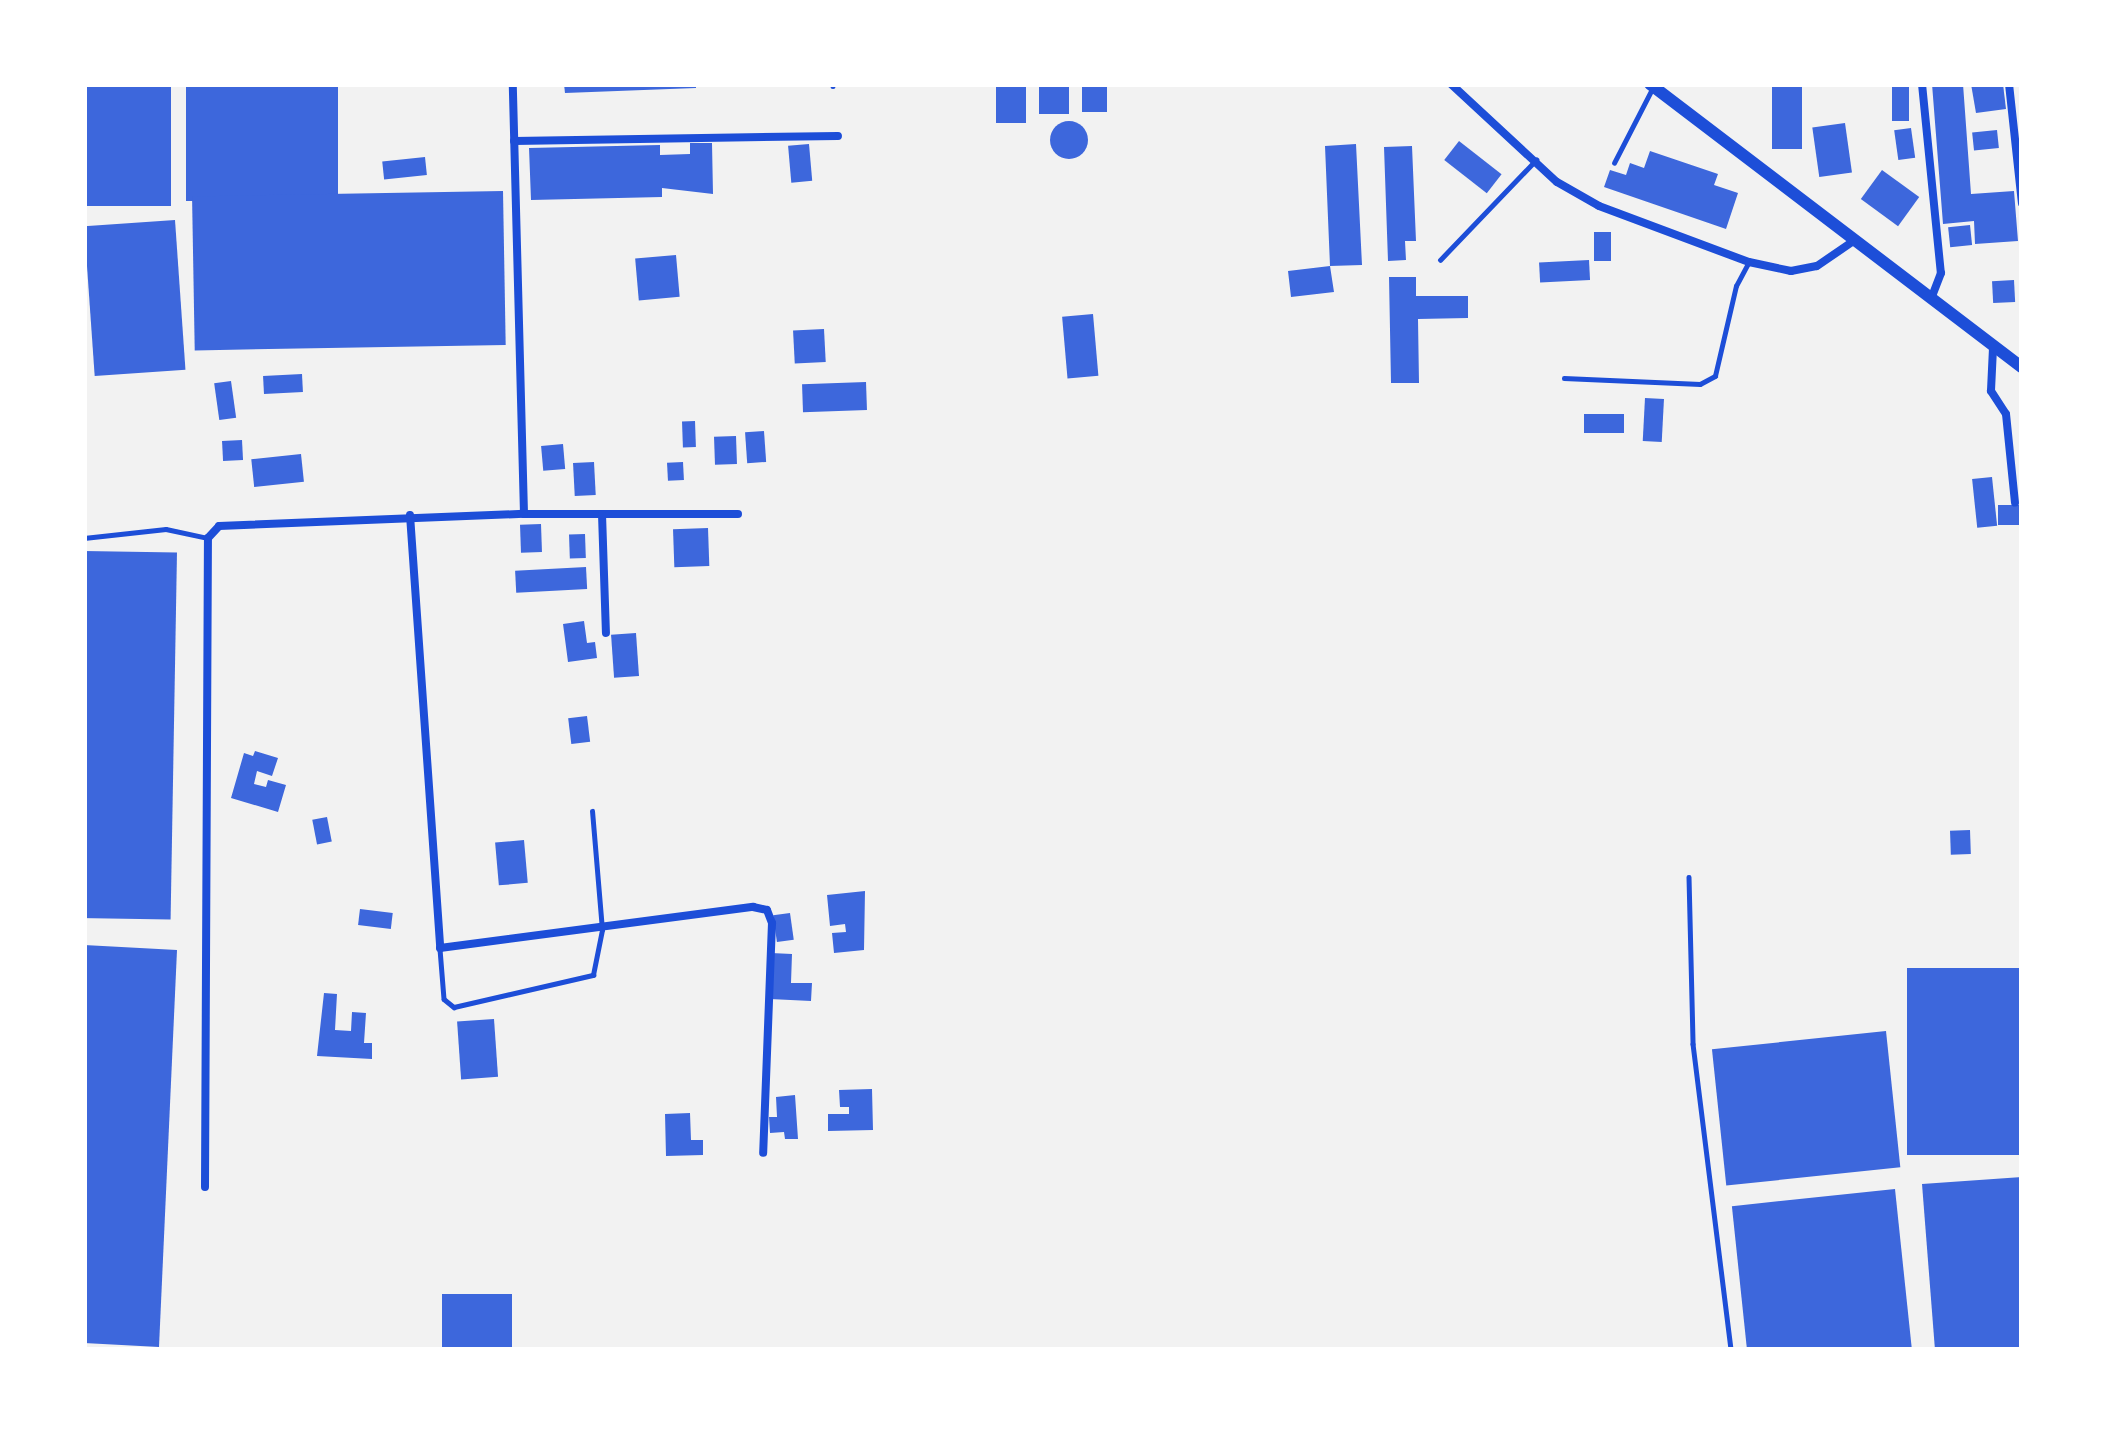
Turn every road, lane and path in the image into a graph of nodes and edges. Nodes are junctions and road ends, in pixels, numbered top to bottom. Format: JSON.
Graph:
{"nodes":[{"id":1,"x":513,"y":84,"type":"edge"},
{"id":2,"x":1451,"y":84,"type":"edge"},
{"id":3,"x":1922,"y":84,"type":"edge"},
{"id":4,"x":2009,"y":84,"type":"edge"},
{"id":5,"x":1653,"y":85,"type":"edge"},
{"id":6,"x":838,"y":136,"type":"dead end"},
{"id":7,"x":514,"y":141,"type":"junction"},
{"id":8,"x":1535,"y":160,"type":"junction"},
{"id":9,"x":1614,"y":163,"type":"dead end"},
{"id":10,"x":2022,"y":203,"type":"edge"},
{"id":11,"x":1852,"y":242,"type":"junction"},
{"id":12,"x":1440,"y":260,"type":"dead end"},
{"id":13,"x":1749,"y":262,"type":"junction"},
{"id":14,"x":1931,"y":300,"type":"junction"},
{"id":15,"x":1993,"y":348,"type":"junction"},
{"id":16,"x":2022,"y":367,"type":"edge"},
{"id":17,"x":1564,"y":378,"type":"dead end"},
{"id":18,"x":2015,"y":503,"type":"dead end"},
{"id":19,"x":524,"y":514,"type":"junction"},
{"id":20,"x":602,"y":514,"type":"junction"},
{"id":21,"x":738,"y":514,"type":"dead end"},
{"id":22,"x":410,"y":515,"type":"junction"},
{"id":23,"x":84,"y":538,"type":"edge"},
{"id":24,"x":208,"y":538,"type":"junction"},
{"id":25,"x":606,"y":633,"type":"dead end"},
{"id":26,"x":592,"y":812,"type":"dead end"},
{"id":27,"x":1689,"y":878,"type":"dead end"},
{"id":28,"x":602,"y":930,"type":"junction"},
{"id":29,"x":440,"y":948,"type":"junction"},
{"id":30,"x":763,"y":1153,"type":"dead end"},
{"id":31,"x":205,"y":1187,"type":"dead end"},
{"id":32,"x":1731,"y":1350,"type":"edge"}],
"edges":[{"from":1,"to":7,"type":"street"},
{"from":2,"to":8,"type":"street"},
{"from":3,"to":14,"type":"street"},
{"from":4,"to":10,"type":"street"},
{"from":5,"to":9,"type":"lane"},
{"from":5,"to":11,"type":"main road"},
{"from":6,"to":7,"type":"street"},
{"from":7,"to":19,"type":"street"},
{"from":8,"to":12,"type":"lane"},
{"from":8,"to":13,"type":"street"},
{"from":11,"to":13,"type":"street"},
{"from":11,"to":14,"type":"main road"},
{"from":13,"to":17,"type":"lane"},
{"from":14,"to":15,"type":"main road"},
{"from":15,"to":16,"type":"main road"},
{"from":15,"to":18,"type":"street"},
{"from":19,"to":20,"type":"street"},
{"from":19,"to":22,"type":"street"},
{"from":20,"to":21,"type":"street"},
{"from":20,"to":25,"type":"street"},
{"from":22,"to":24,"type":"street"},
{"from":22,"to":29,"type":"street"},
{"from":23,"to":24,"type":"lane"},
{"from":24,"to":31,"type":"street"},
{"from":26,"to":28,"type":"lane"},
{"from":27,"to":32,"type":"lane"},
{"from":28,"to":29,"type":"street"},
{"from":28,"to":29,"type":"lane"},
{"from":28,"to":30,"type":"street"}]}
